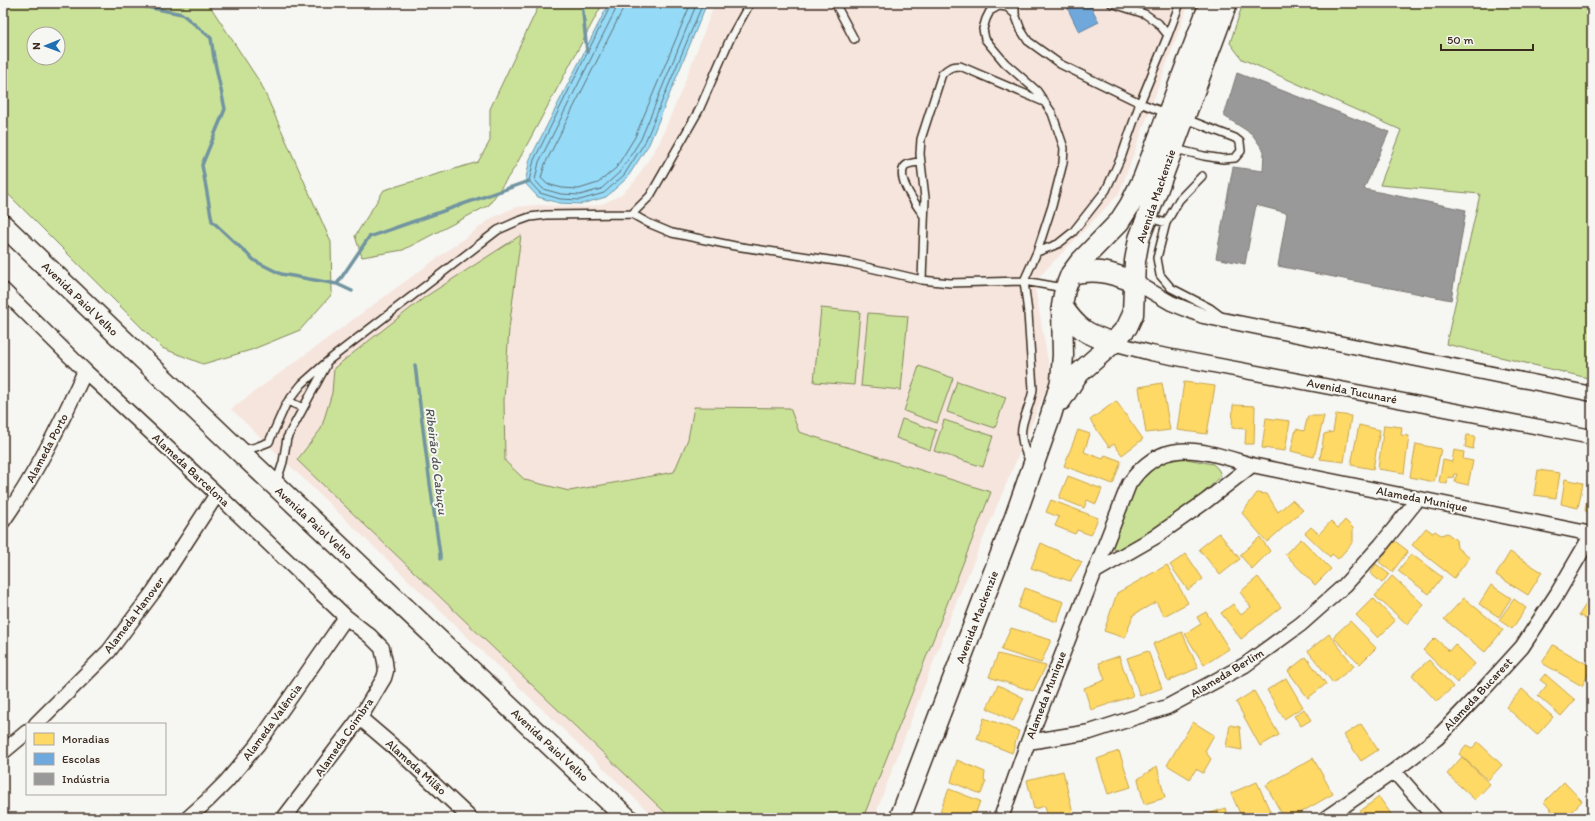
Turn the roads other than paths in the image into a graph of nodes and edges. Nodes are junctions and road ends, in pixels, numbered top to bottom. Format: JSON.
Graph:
{"nodes":[{"id":1,"x":750,"y":3,"type":"edge"},
{"id":2,"x":835,"y":3,"type":"edge"},
{"id":3,"x":1015,"y":3,"type":"edge"},
{"id":4,"x":1111,"y":3,"type":"edge"},
{"id":5,"x":1180,"y":3,"type":"edge"},
{"id":6,"x":1210,"y":3,"type":"edge"},
{"id":7,"x":1227,"y":3,"type":"edge"},
{"id":8,"x":1015,"y":14,"type":"junction"},
{"id":9,"x":1168,"y":35,"type":"junction"},
{"id":10,"x":854,"y":39,"type":"dead end"},
{"id":11,"x":1044,"y":102,"type":"junction"},
{"id":12,"x":1140,"y":103,"type":"junction"},
{"id":13,"x":1176,"y":116,"type":"junction"},
{"id":14,"x":1172,"y":148,"type":"junction"},
{"id":15,"x":921,"y":162,"type":"junction"},
{"id":16,"x":1202,"y":176,"type":"dead end"},
{"id":17,"x":632,"y":214,"type":"junction"},
{"id":18,"x":924,"y":216,"type":"junction"},
{"id":19,"x":1146,"y":218,"type":"junction"},
{"id":20,"x":1166,"y":223,"type":"junction"},
{"id":21,"x":3,"y":225,"type":"edge"},
{"id":22,"x":3,"y":242,"type":"edge"},
{"id":23,"x":1037,"y":252,"type":"junction"},
{"id":24,"x":922,"y":280,"type":"junction"},
{"id":25,"x":1024,"y":281,"type":"junction"},
{"id":26,"x":1135,"y":282,"type":"junction"},
{"id":27,"x":3,"y":290,"type":"edge"},
{"id":28,"x":1066,"y":290,"type":"junction"},
{"id":29,"x":1224,"y":321,"type":"junction"},
{"id":30,"x":1113,"y":343,"type":"junction"},
{"id":31,"x":329,"y":360,"type":"junction"},
{"id":32,"x":85,"y":371,"type":"junction"},
{"id":33,"x":1592,"y":394,"type":"edge"},
{"id":34,"x":288,"y":401,"type":"junction"},
{"id":35,"x":302,"y":408,"type":"junction"},
{"id":36,"x":1051,"y":415,"type":"junction"},
{"id":37,"x":273,"y":434,"type":"junction"},
{"id":38,"x":1592,"y":437,"type":"edge"},
{"id":39,"x":287,"y":438,"type":"junction"},
{"id":40,"x":239,"y":451,"type":"junction"},
{"id":41,"x":1252,"y":465,"type":"junction"},
{"id":42,"x":1032,"y":467,"type":"junction"},
{"id":43,"x":276,"y":486,"type":"junction"},
{"id":44,"x":217,"y":494,"type":"junction"},
{"id":45,"x":1418,"y":499,"type":"junction"},
{"id":46,"x":3,"y":521,"type":"edge"},
{"id":47,"x":1592,"y":534,"type":"edge"},
{"id":48,"x":1094,"y":572,"type":"junction"},
{"id":49,"x":346,"y":617,"type":"junction"},
{"id":50,"x":382,"y":648,"type":"joint"},
{"id":51,"x":360,"y":718,"type":"junction"},
{"id":52,"x":37,"y":723,"type":"edge"},
{"id":53,"x":26,"y":733,"type":"edge"},
{"id":54,"x":1028,"y":742,"type":"junction"},
{"id":55,"x":3,"y":752,"type":"edge"},
{"id":56,"x":1394,"y":771,"type":"junction"},
{"id":57,"x":188,"y":818,"type":"edge"},
{"id":58,"x":284,"y":818,"type":"edge"},
{"id":59,"x":470,"y":818,"type":"edge"},
{"id":60,"x":608,"y":818,"type":"edge"},
{"id":61,"x":627,"y":818,"type":"edge"},
{"id":62,"x":900,"y":818,"type":"edge"},
{"id":63,"x":1001,"y":818,"type":"edge"},
{"id":64,"x":1326,"y":818,"type":"edge"},
{"id":65,"x":1435,"y":818,"type":"edge"}],
"edges":[{"from":1,"to":17,"type":"lane"},
{"from":2,"to":10,"type":"lane"},
{"from":3,"to":8,"type":"lane"},
{"from":4,"to":9,"type":"lane"},
{"from":5,"to":9,"type":"lane"},
{"from":6,"to":13,"type":"main road","name":"Avenida Mackenzie"},
{"from":7,"to":13,"type":"main road","name":"Avenida Mackenzie"},
{"from":8,"to":11,"type":"lane"},
{"from":8,"to":12,"type":"lane"},
{"from":9,"to":12,"type":"lane"},
{"from":11,"to":15,"type":"lane"},
{"from":11,"to":23,"type":"lane"},
{"from":12,"to":13,"type":"lane"},
{"from":12,"to":23,"type":"lane"},
{"from":13,"to":14,"type":"main road","name":"Avenida Mackenzie"},
{"from":13,"to":14,"type":"lane"},
{"from":13,"to":28,"type":"main road","name":"Avenida Mackenzie"},
{"from":14,"to":19,"type":"main road","name":"Avenida Mackenzie"},
{"from":15,"to":18,"type":"lane"},
{"from":15,"to":18,"type":"lane"},
{"from":16,"to":20,"type":"lane"},
{"from":17,"to":24,"type":"lane"},
{"from":17,"to":31,"type":"lane"},
{"from":18,"to":24,"type":"lane"},
{"from":19,"to":20,"type":"lane"},
{"from":19,"to":26,"type":"main road","name":"Avenida Mackenzie"},
{"from":20,"to":29,"type":"lane"},
{"from":21,"to":40,"type":"main road","name":"Avenida Paiol Velho"},
{"from":22,"to":60,"type":"main road","name":"Avenida Paiol Velho"},
{"from":23,"to":25,"type":"lane"},
{"from":24,"to":25,"type":"lane"},
{"from":25,"to":28,"type":"lane"},
{"from":25,"to":42,"type":"lane"},
{"from":26,"to":28,"type":"main road"},
{"from":26,"to":29,"type":"street"},
{"from":26,"to":30,"type":"main road","name":"Avenida Mackenzie"},
{"from":27,"to":32,"type":"street","name":"Alameda Barcelona"},
{"from":28,"to":30,"type":"main road"},
{"from":28,"to":36,"type":"main road","name":"Avenida Mackenzie"},
{"from":29,"to":33,"type":"street"},
{"from":30,"to":36,"type":"main road","name":"Avenida Mackenzie"},
{"from":30,"to":38,"type":"street","name":"Avenida Tucunaré"},
{"from":31,"to":34,"type":"lane"},
{"from":31,"to":35,"type":"lane"},
{"from":32,"to":44,"type":"street","name":"Alameda Barcelona"},
{"from":32,"to":46,"type":"street","name":"Alameda Porto"},
{"from":34,"to":35,"type":"lane"},
{"from":34,"to":37,"type":"lane"},
{"from":35,"to":39,"type":"lane"},
{"from":36,"to":42,"type":"main road","name":"Avenida Mackenzie"},
{"from":37,"to":39,"type":"lane"},
{"from":37,"to":40,"type":"lane"},
{"from":39,"to":43,"type":"lane"},
{"from":40,"to":43,"type":"main road","name":"Avenida Paiol Velho"},
{"from":41,"to":45,"type":"street","name":"Alameda Munique"},
{"from":41,"to":48,"type":"street"},
{"from":41,"to":48,"type":"street","name":"Alameda Munique"},
{"from":42,"to":62,"type":"main road","name":"Avenida Mackenzie"},
{"from":43,"to":61,"type":"main road","name":"Avenida Paiol Velho"},
{"from":44,"to":49,"type":"street","name":"Alameda Barcelona"},
{"from":44,"to":52,"type":"street","name":"Alameda Hanover"},
{"from":45,"to":47,"type":"street","name":"Alameda Munique"},
{"from":45,"to":54,"type":"street","name":"Alameda Berlim"},
{"from":47,"to":56,"type":"street","name":"Alameda Bucarest"},
{"from":48,"to":54,"type":"street","name":"Alameda Munique"},
{"from":49,"to":50,"type":"street","name":"Alameda Barcelona"},
{"from":49,"to":57,"type":"street","name":"Alameda Valência"},
{"from":50,"to":51,"type":"street","name":"Alameda Coimbra"},
{"from":51,"to":58,"type":"street","name":"Alameda Coimbra"},
{"from":51,"to":59,"type":"street","name":"Alameda Milão"},
{"from":53,"to":55,"type":"street"},
{"from":54,"to":63,"type":"street","name":"Alameda Munique"},
{"from":56,"to":64,"type":"street","name":"Alameda Bucarest"},
{"from":56,"to":65,"type":"street"}]}
